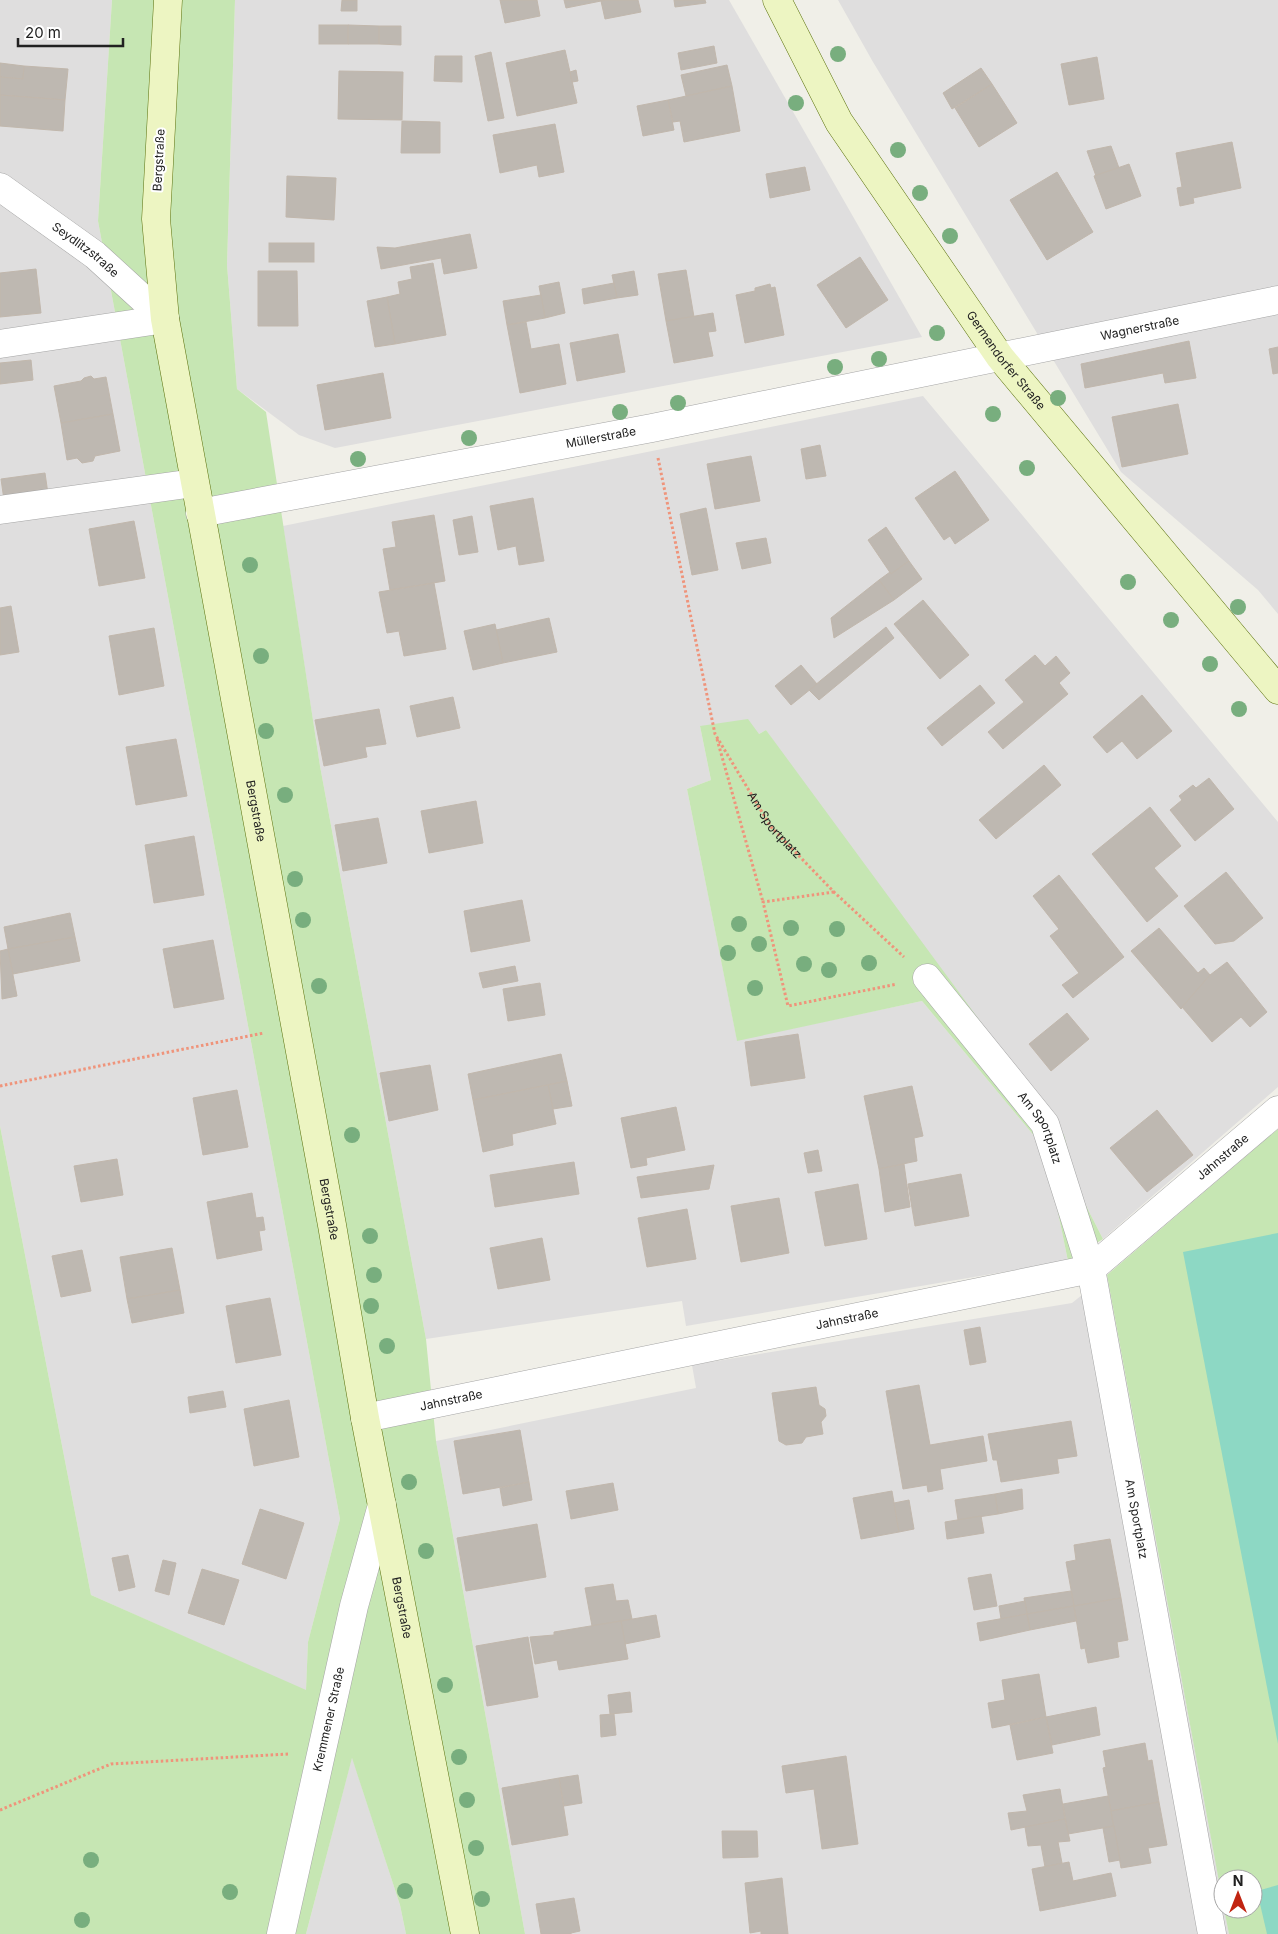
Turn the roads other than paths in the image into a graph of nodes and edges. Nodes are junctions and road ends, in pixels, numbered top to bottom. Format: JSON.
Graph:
{"nodes":[{"id":1,"x":168,"y":0,"type":"edge"},
{"id":2,"x":777,"y":0,"type":"edge"},
{"id":3,"x":0,"y":187,"type":"edge"},
{"id":4,"x":1278,"y":300,"type":"edge"},
{"id":5,"x":165,"y":319,"type":"junction"},
{"id":6,"x":0,"y":344,"type":"edge"},
{"id":7,"x":1000,"y":357,"type":"junction"},
{"id":8,"x":194,"y":484,"type":"junction"},
{"id":9,"x":0,"y":510,"type":"edge"},
{"id":10,"x":200,"y":513,"type":"junction"},
{"id":11,"x":1278,"y":690,"type":"edge"},
{"id":12,"x":927,"y":978,"type":"road end"},
{"id":13,"x":1278,"y":1110,"type":"edge"},
{"id":14,"x":1090,"y":1269,"type":"junction"},
{"id":15,"x":365,"y":1418,"type":"junction"},
{"id":16,"x":382,"y":1504,"type":"junction"},
{"id":17,"x":281,"y":1934,"type":"edge"},
{"id":18,"x":465,"y":1934,"type":"edge"},
{"id":19,"x":1212,"y":1934,"type":"edge"}],
"edges":[{"from":1,"to":5,"type":"street","name":"Bergstraße"},
{"from":2,"to":7,"type":"street","name":"Germendorfer Straße"},
{"from":3,"to":5,"type":"street","name":"Seydlitzstraße"},
{"from":4,"to":7,"type":"street","name":"Wagnerstraße"},
{"from":5,"to":6,"type":"street"},
{"from":5,"to":8,"type":"street","name":"Bergstraße"},
{"from":7,"to":10,"type":"street","name":"Müllerstraße"},
{"from":7,"to":11,"type":"street","name":"Germendorfer Straße"},
{"from":8,"to":9,"type":"street"},
{"from":8,"to":10,"type":"street","name":"Bergstraße"},
{"from":10,"to":15,"type":"street","name":"Bergstraße"},
{"from":12,"to":14,"type":"street","name":"Am Sportplatz"},
{"from":13,"to":14,"type":"street","name":"Jahnstraße"},
{"from":14,"to":15,"type":"street","name":"Jahnstraße"},
{"from":14,"to":19,"type":"street","name":"Am Sportplatz"},
{"from":15,"to":16,"type":"street","name":"Bergstraße"},
{"from":16,"to":17,"type":"street","name":"Kremmener Straße"},
{"from":16,"to":18,"type":"street","name":"Bergstraße"}]}
